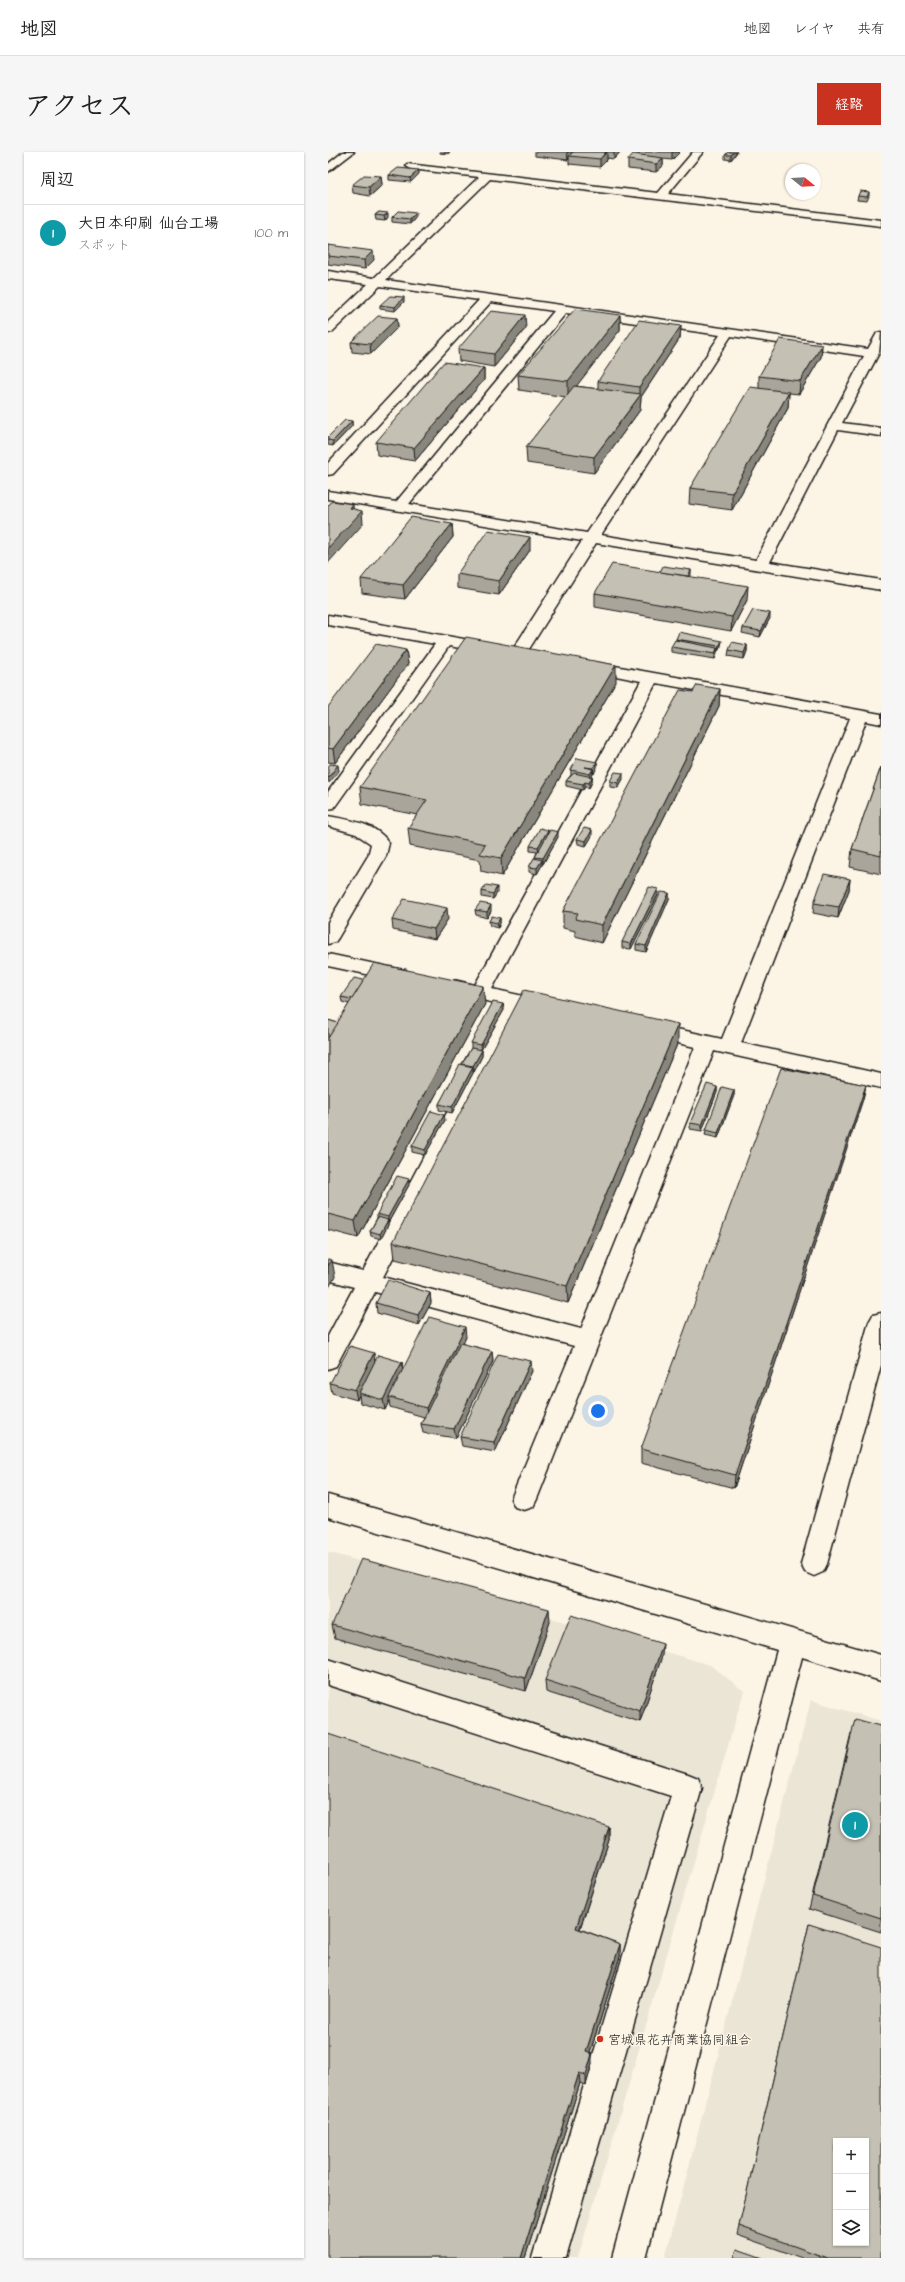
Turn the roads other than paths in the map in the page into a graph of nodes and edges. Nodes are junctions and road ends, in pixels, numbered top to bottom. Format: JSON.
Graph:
{"nodes":[{"id":1,"x":349,"y":152,"type":"edge"},
{"id":2,"x":698,"y":152,"type":"edge"},
{"id":3,"x":411,"y":166,"type":"dead end"},
{"id":4,"x":328,"y":169,"type":"edge"},
{"id":5,"x":488,"y":175,"type":"junction"},
{"id":6,"x":661,"y":196,"type":"junction"},
{"id":7,"x":881,"y":223,"type":"edge"},
{"id":8,"x":328,"y":275,"type":"edge"},
{"id":9,"x":377,"y":282,"type":"junction"},
{"id":10,"x":488,"y":298,"type":"junction"},
{"id":11,"x":563,"y":308,"type":"junction"},
{"id":12,"x":328,"y":329,"type":"edge"},
{"id":13,"x":728,"y":332,"type":"junction"},
{"id":14,"x":881,"y":336,"type":"edge"},
{"id":15,"x":875,"y":356,"type":"edge"},
{"id":16,"x":835,"y":426,"type":"junction"},
{"id":17,"x":881,"y":432,"type":"edge"},
{"id":18,"x":328,"y":471,"type":"edge"},
{"id":19,"x":328,"y":495,"type":"edge"},
{"id":20,"x":399,"y":507,"type":"junction"},
{"id":21,"x":592,"y":537,"type":"junction"},
{"id":22,"x":761,"y":566,"type":"junction"},
{"id":23,"x":880,"y":583,"type":"edge"},
{"id":24,"x":328,"y":620,"type":"edge"},
{"id":25,"x":445,"y":641,"type":"junction"},
{"id":26,"x":573,"y":664,"type":"edge"},
{"id":27,"x":651,"y":678,"type":"junction"},
{"id":28,"x":860,"y":715,"type":"junction"},
{"id":29,"x":881,"y":719,"type":"edge"},
{"id":30,"x":328,"y":804,"type":"edge"},
{"id":31,"x":328,"y":821,"type":"edge"},
{"id":32,"x":328,"y":938,"type":"edge"},
{"id":33,"x":328,"y":960,"type":"edge"},
{"id":34,"x":480,"y":993,"type":"junction"},
{"id":35,"x":516,"y":1001,"type":"junction"},
{"id":36,"x":570,"y":1012,"type":"edge"},
{"id":37,"x":631,"y":1026,"type":"edge"},
{"id":38,"x":707,"y":1043,"type":"junction"},
{"id":39,"x":729,"y":1047,"type":"junction"},
{"id":40,"x":881,"y":1081,"type":"edge"},
{"id":41,"x":328,"y":1271,"type":"edge"},
{"id":42,"x":370,"y":1282,"type":"junction"},
{"id":43,"x":881,"y":1322,"type":"edge"},
{"id":44,"x":588,"y":1340,"type":"junction"},
{"id":45,"x":328,"y":1359,"type":"edge"},
{"id":46,"x":524,"y":1499,"type":"dead end"},
{"id":47,"x":328,"y":1506,"type":"edge"},
{"id":48,"x":814,"y":1564,"type":"dead end"},
{"id":49,"x":793,"y":1642,"type":"junction"},
{"id":50,"x":881,"y":1668,"type":"edge"},
{"id":51,"x":328,"y":1672,"type":"edge"},
{"id":52,"x":549,"y":2258,"type":"edge"},
{"id":53,"x":629,"y":2258,"type":"edge"}],
"edges":[{"from":1,"to":4,"type":"street"},
{"from":2,"to":6,"type":"street"},
{"from":3,"to":5,"type":"street"},
{"from":5,"to":6,"type":"street"},
{"from":5,"to":9,"type":"street"},
{"from":6,"to":7,"type":"street"},
{"from":8,"to":9,"type":"street"},
{"from":9,"to":10,"type":"street"},
{"from":9,"to":12,"type":"street"},
{"from":10,"to":11,"type":"street"},
{"from":10,"to":18,"type":"street"},
{"from":11,"to":13,"type":"street"},
{"from":11,"to":20,"type":"street"},
{"from":13,"to":15,"type":"street"},
{"from":13,"to":21,"type":"street"},
{"from":14,"to":15,"type":"street"},
{"from":15,"to":16,"type":"street"},
{"from":16,"to":17,"type":"street"},
{"from":16,"to":22,"type":"street"},
{"from":19,"to":20,"type":"street"},
{"from":20,"to":21,"type":"street"},
{"from":21,"to":22,"type":"street"},
{"from":21,"to":25,"type":"street"},
{"from":22,"to":23,"type":"street"},
{"from":24,"to":25,"type":"street"},
{"from":25,"to":30,"type":"street"},
{"from":26,"to":27,"type":"street"},
{"from":27,"to":28,"type":"street"},
{"from":27,"to":34,"type":"street"},
{"from":28,"to":29,"type":"street"},
{"from":28,"to":39,"type":"street"},
{"from":31,"to":32,"type":"street"},
{"from":33,"to":34,"type":"street"},
{"from":34,"to":35,"type":"street"},
{"from":35,"to":36,"type":"street"},
{"from":35,"to":42,"type":"street"},
{"from":37,"to":38,"type":"street"},
{"from":38,"to":39,"type":"street"},
{"from":38,"to":44,"type":"street"},
{"from":39,"to":40,"type":"street"},
{"from":41,"to":42,"type":"street"},
{"from":42,"to":44,"type":"street"},
{"from":42,"to":45,"type":"street"},
{"from":43,"to":48,"type":"street"},
{"from":44,"to":46,"type":"street"},
{"from":47,"to":49,"type":"street"},
{"from":49,"to":50,"type":"street"},
{"from":49,"to":53,"type":"street"},
{"from":51,"to":52,"type":"street"}]}
